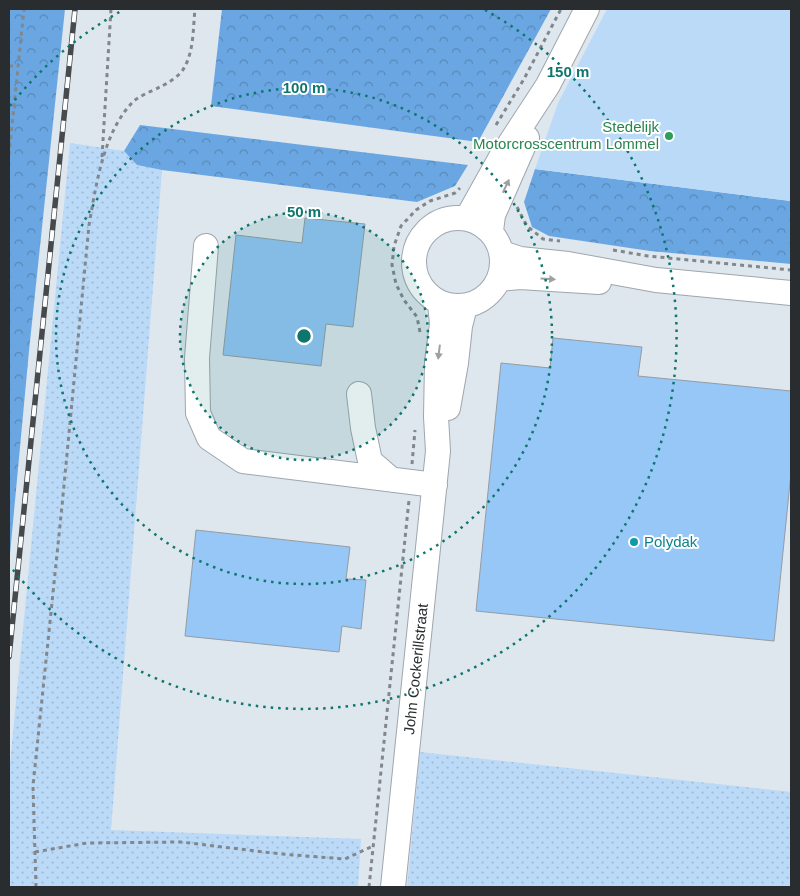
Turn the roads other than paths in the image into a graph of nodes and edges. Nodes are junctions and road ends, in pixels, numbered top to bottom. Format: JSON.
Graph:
{"nodes":[{"id":1,"x":588,"y":9,"type":"edge"},
{"id":2,"x":548,"y":85,"type":"junction"},
{"id":3,"x":467,"y":218,"type":"junction"},
{"id":4,"x":490,"y":231,"type":"junction"},
{"id":5,"x":206,"y":246,"type":"dead end"},
{"id":6,"x":502,"y":253,"type":"junction"},
{"id":7,"x":500,"y":279,"type":"junction"},
{"id":8,"x":656,"y":280,"type":"junction"},
{"id":9,"x":791,"y":293,"type":"edge"},
{"id":10,"x":440,"y":303,"type":"junction"},
{"id":11,"x":465,"y":306,"type":"junction"},
{"id":12,"x":359,"y":394,"type":"dead end"},
{"id":13,"x":438,"y":451,"type":"junction"},
{"id":14,"x":392,"y":480,"type":"junction"},
{"id":15,"x":435,"y":485,"type":"junction"},
{"id":16,"x":393,"y":887,"type":"edge"}],
"edges":[{"from":1,"to":2,"type":"street"},
{"from":2,"to":3,"type":"street"},
{"from":4,"to":2,"type":"street","one_way":true},
{"from":3,"to":4,"type":"street"},
{"from":3,"to":10,"type":"street"},
{"from":4,"to":6,"type":"street"},
{"from":5,"to":14,"type":"street"},
{"from":6,"to":7,"type":"street"},
{"from":6,"to":8,"type":"street"},
{"from":7,"to":8,"type":"street","one_way":true},
{"from":7,"to":11,"type":"street"},
{"from":8,"to":9,"type":"street"},
{"from":10,"to":11,"type":"street"},
{"from":10,"to":13,"type":"street","name":"John Cockerillstraat","one_way":true},
{"from":11,"to":13,"type":"street","name":"John Cockerillstraat"},
{"from":12,"to":14,"type":"street"},
{"from":13,"to":15,"type":"street","name":"John Cockerillstraat"},
{"from":14,"to":15,"type":"street"},
{"from":15,"to":16,"type":"street","name":"John Cockerillstraat"}]}
